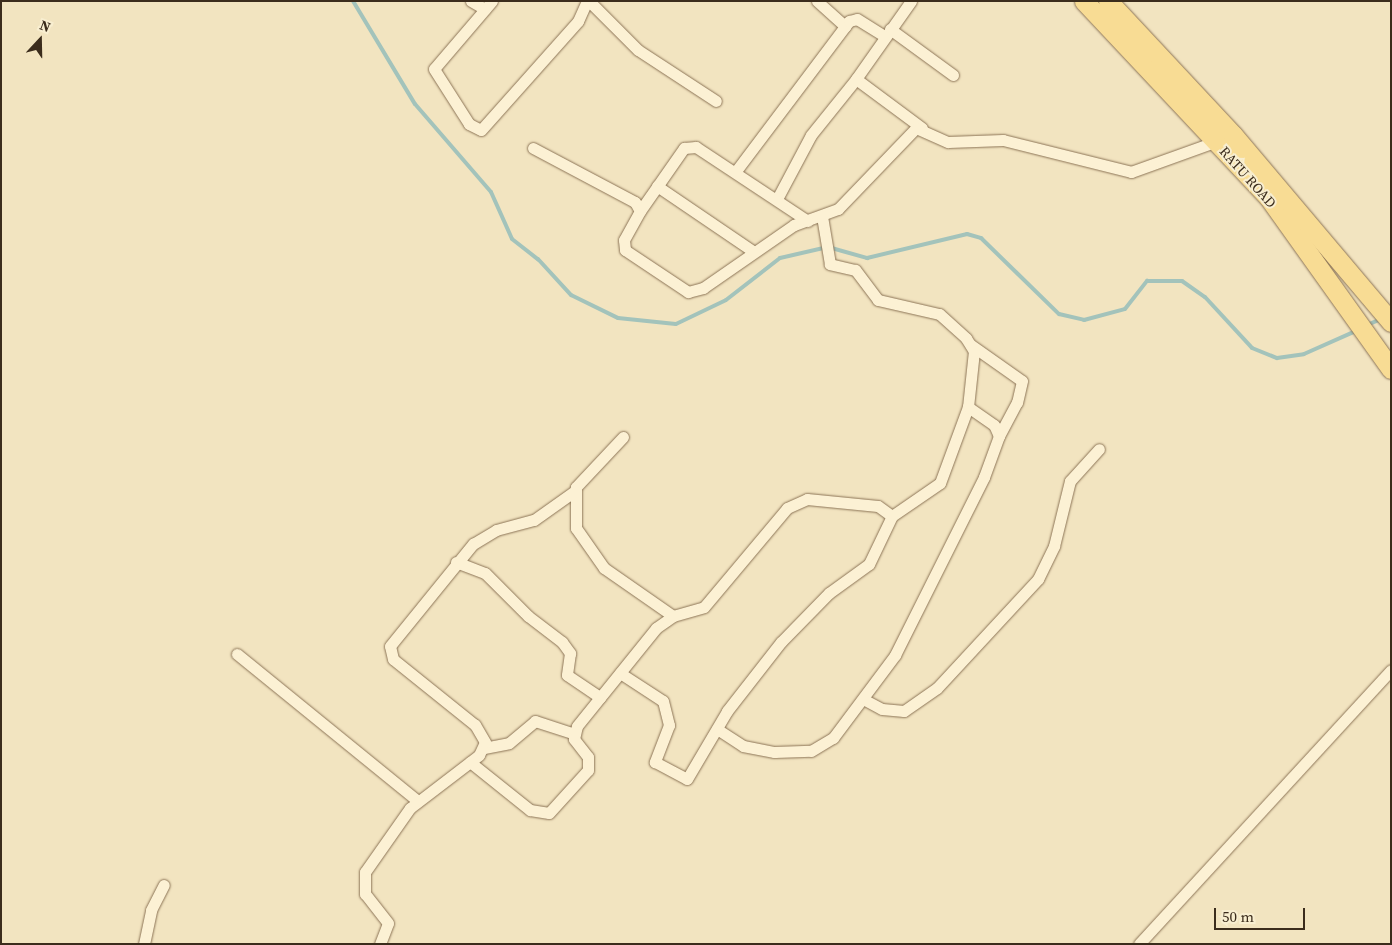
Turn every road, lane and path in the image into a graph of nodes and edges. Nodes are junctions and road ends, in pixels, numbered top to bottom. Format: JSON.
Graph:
{"nodes":[{"id":1,"x":471,"y":1,"type":"edge"},
{"id":2,"x":588,"y":1,"type":"edge"},
{"id":3,"x":817,"y":1,"type":"edge"},
{"id":4,"x":912,"y":1,"type":"edge"},
{"id":5,"x":1084,"y":1,"type":"edge"},
{"id":6,"x":1108,"y":1,"type":"edge"},
{"id":7,"x":489,"y":5,"type":"edge"},
{"id":8,"x":845,"y":26,"type":"junction"},
{"id":9,"x":887,"y":33,"type":"junction"},
{"id":10,"x":953,"y":75,"type":"dead end"},
{"id":11,"x":856,"y":78,"type":"junction"},
{"id":12,"x":716,"y":101,"type":"dead end"},
{"id":13,"x":922,"y":128,"type":"junction"},
{"id":14,"x":1225,"y":138,"type":"junction"},
{"id":15,"x":533,"y":148,"type":"dead end"},
{"id":16,"x":736,"y":172,"type":"junction"},
{"id":17,"x":657,"y":186,"type":"junction"},
{"id":18,"x":777,"y":199,"type":"junction"},
{"id":19,"x":640,"y":210,"type":"junction"},
{"id":20,"x":822,"y":216,"type":"junction"},
{"id":21,"x":808,"y":221,"type":"junction"},
{"id":22,"x":754,"y":252,"type":"junction"},
{"id":23,"x":1391,"y":322,"type":"edge"},
{"id":24,"x":971,"y":345,"type":"junction"},
{"id":25,"x":1388,"y":366,"type":"edge"},
{"id":26,"x":968,"y":407,"type":"junction"},
{"id":27,"x":999,"y":436,"type":"junction"},
{"id":28,"x":623,"y":437,"type":"dead end"},
{"id":29,"x":1099,"y":449,"type":"dead end"},
{"id":30,"x":575,"y":492,"type":"junction"},
{"id":31,"x":892,"y":516,"type":"junction"},
{"id":32,"x":456,"y":562,"type":"junction"},
{"id":33,"x":673,"y":616,"type":"junction"},
{"id":34,"x":237,"y":654,"type":"dead end"},
{"id":35,"x":1391,"y":670,"type":"edge"},
{"id":36,"x":620,"y":672,"type":"junction"},
{"id":37,"x":600,"y":697,"type":"junction"},
{"id":38,"x":863,"y":699,"type":"junction"},
{"id":39,"x":717,"y":729,"type":"junction"},
{"id":40,"x":573,"y":733,"type":"junction"},
{"id":41,"x":484,"y":748,"type":"junction"},
{"id":42,"x":470,"y":762,"type":"junction"},
{"id":43,"x":418,"y":801,"type":"junction"},
{"id":44,"x":164,"y":885,"type":"dead end"},
{"id":45,"x":144,"y":944,"type":"edge"},
{"id":46,"x":380,"y":944,"type":"edge"},
{"id":47,"x":1139,"y":944,"type":"edge"}],
"edges":[{"from":1,"to":7,"type":"street"},
{"from":2,"to":7,"type":"street"},
{"from":2,"to":12,"type":"street"},
{"from":3,"to":8,"type":"street"},
{"from":4,"to":9,"type":"street"},
{"from":5,"to":14,"type":"main road","name":"RATU ROAD"},
{"from":6,"to":14,"type":"main road","name":"RATU ROAD"},
{"from":8,"to":9,"type":"street"},
{"from":8,"to":16,"type":"street"},
{"from":9,"to":10,"type":"street"},
{"from":9,"to":11,"type":"street"},
{"from":11,"to":13,"type":"street"},
{"from":11,"to":18,"type":"street"},
{"from":13,"to":14,"type":"street"},
{"from":13,"to":20,"type":"street"},
{"from":14,"to":23,"type":"main road","name":"RATU ROAD"},
{"from":14,"to":25,"type":"main road","name":"RATU ROAD"},
{"from":15,"to":19,"type":"street"},
{"from":16,"to":17,"type":"street"},
{"from":16,"to":18,"type":"street"},
{"from":17,"to":19,"type":"street"},
{"from":17,"to":22,"type":"street"},
{"from":18,"to":21,"type":"street"},
{"from":19,"to":22,"type":"street"},
{"from":20,"to":21,"type":"street"},
{"from":20,"to":24,"type":"street"},
{"from":21,"to":22,"type":"street"},
{"from":24,"to":26,"type":"street"},
{"from":24,"to":27,"type":"street"},
{"from":26,"to":27,"type":"street"},
{"from":26,"to":31,"type":"street"},
{"from":27,"to":38,"type":"street"},
{"from":28,"to":30,"type":"street"},
{"from":29,"to":38,"type":"street"},
{"from":30,"to":32,"type":"street"},
{"from":30,"to":33,"type":"street"},
{"from":31,"to":33,"type":"street"},
{"from":31,"to":39,"type":"street"},
{"from":32,"to":37,"type":"street"},
{"from":32,"to":41,"type":"street"},
{"from":33,"to":36,"type":"street"},
{"from":34,"to":43,"type":"street"},
{"from":35,"to":47,"type":"street"},
{"from":36,"to":37,"type":"street"},
{"from":36,"to":39,"type":"street"},
{"from":37,"to":40,"type":"street"},
{"from":38,"to":39,"type":"street"},
{"from":40,"to":41,"type":"street"},
{"from":40,"to":42,"type":"street"},
{"from":41,"to":42,"type":"street"},
{"from":42,"to":43,"type":"street"},
{"from":43,"to":46,"type":"street"},
{"from":44,"to":45,"type":"street"}]}
